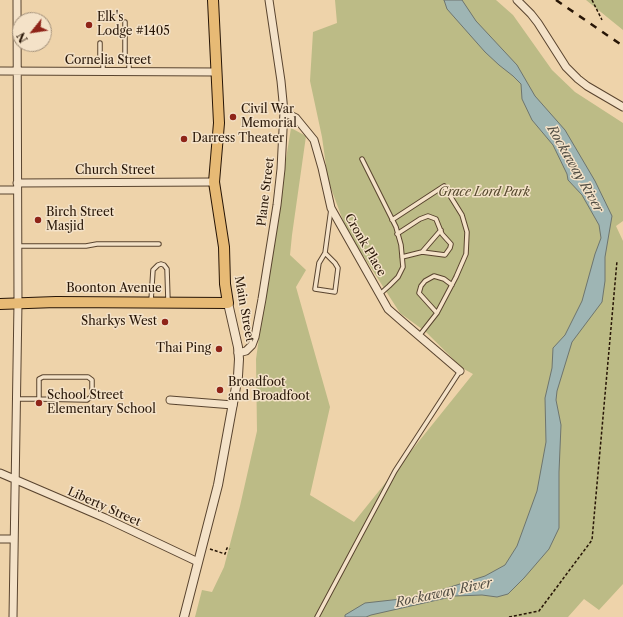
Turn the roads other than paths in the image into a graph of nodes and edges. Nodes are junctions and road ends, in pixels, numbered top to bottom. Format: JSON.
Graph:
{"nodes":[{"id":1,"x":16,"y":0,"type":"edge"},
{"id":2,"x":213,"y":0,"type":"edge"},
{"id":3,"x":269,"y":0,"type":"edge"},
{"id":4,"x":517,"y":0,"type":"edge"},
{"id":5,"x":125,"y":22,"type":"dead end"},
{"id":6,"x":100,"y":43,"type":"dead end"},
{"id":7,"x":0,"y":71,"type":"edge"},
{"id":8,"x":16,"y":72,"type":"junction"},
{"id":9,"x":103,"y":72,"type":"junction"},
{"id":10,"x":129,"y":72,"type":"junction"},
{"id":11,"x":217,"y":72,"type":"junction"},
{"id":12,"x":623,"y":107,"type":"edge"},
{"id":13,"x":284,"y":112,"type":"junction"},
{"id":14,"x":362,"y":159,"type":"dead end"},
{"id":15,"x":17,"y":182,"type":"junction"},
{"id":16,"x":214,"y":182,"type":"junction"},
{"id":17,"x":0,"y":190,"type":"edge"},
{"id":18,"x":17,"y":190,"type":"junction"},
{"id":19,"x":331,"y":208,"type":"junction"},
{"id":20,"x":392,"y":220,"type":"junction"},
{"id":21,"x":441,"y":230,"type":"junction"},
{"id":22,"x":398,"y":234,"type":"junction"},
{"id":23,"x":159,"y":244,"type":"dead end"},
{"id":24,"x":17,"y":246,"type":"junction"},
{"id":25,"x":422,"y":252,"type":"junction"},
{"id":26,"x":325,"y":253,"type":"junction"},
{"id":27,"x":402,"y":257,"type":"junction"},
{"id":28,"x":452,"y":285,"type":"junction"},
{"id":29,"x":380,"y":294,"type":"junction"},
{"id":30,"x":151,"y":302,"type":"junction"},
{"id":31,"x":168,"y":302,"type":"junction"},
{"id":32,"x":228,"y":302,"type":"junction"},
{"id":33,"x":18,"y":303,"type":"junction"},
{"id":34,"x":0,"y":304,"type":"edge"},
{"id":35,"x":437,"y":313,"type":"junction"},
{"id":36,"x":418,"y":336,"type":"junction"},
{"id":37,"x":238,"y":353,"type":"junction"},
{"id":38,"x":460,"y":371,"type":"joint"},
{"id":39,"x":16,"y":399,"type":"junction"},
{"id":40,"x":39,"y":399,"type":"junction"},
{"id":41,"x":170,"y":400,"type":"dead end"},
{"id":42,"x":232,"y":405,"type":"junction"},
{"id":43,"x":0,"y":473,"type":"edge"},
{"id":44,"x":15,"y":479,"type":"junction"},
{"id":45,"x":0,"y":539,"type":"edge"},
{"id":46,"x":14,"y":539,"type":"junction"},
{"id":47,"x":198,"y":562,"type":"junction"},
{"id":48,"x":13,"y":617,"type":"edge"},
{"id":49,"x":184,"y":617,"type":"edge"},
{"id":50,"x":317,"y":617,"type":"edge"}],
"edges":[{"from":1,"to":8,"type":"street"},
{"from":2,"to":11,"type":"main road","name":"Main Street"},
{"from":3,"to":13,"type":"street","name":"Plane Street"},
{"from":4,"to":12,"type":"street"},
{"from":5,"to":10,"type":"lane"},
{"from":6,"to":9,"type":"lane"},
{"from":7,"to":8,"type":"street","name":"Cornelia Street"},
{"from":8,"to":9,"type":"street","name":"Cornelia Street"},
{"from":8,"to":15,"type":"street"},
{"from":9,"to":10,"type":"street","name":"Cornelia Street"},
{"from":10,"to":11,"type":"street","name":"Cornelia Street"},
{"from":11,"to":16,"type":"main road","name":"Main Street"},
{"from":13,"to":19,"type":"street","name":"Cronk Place"},
{"from":13,"to":37,"type":"street","name":"Plane Street"},
{"from":14,"to":20,"type":"lane"},
{"from":15,"to":16,"type":"street","name":"Church Street"},
{"from":15,"to":18,"type":"street"},
{"from":16,"to":32,"type":"main road","name":"Main Street"},
{"from":17,"to":18,"type":"street"},
{"from":18,"to":24,"type":"street"},
{"from":19,"to":26,"type":"lane"},
{"from":19,"to":29,"type":"street","name":"Cronk Place"},
{"from":20,"to":22,"type":"lane"},
{"from":20,"to":28,"type":"lane"},
{"from":21,"to":22,"type":"lane"},
{"from":21,"to":25,"type":"lane"},
{"from":21,"to":25,"type":"lane"},
{"from":22,"to":27,"type":"lane"},
{"from":23,"to":24,"type":"lane"},
{"from":24,"to":33,"type":"street"},
{"from":25,"to":27,"type":"lane"},
{"from":26,"to":26,"type":"lane"},
{"from":27,"to":29,"type":"lane"},
{"from":28,"to":35,"type":"lane"},
{"from":28,"to":35,"type":"lane"},
{"from":29,"to":36,"type":"street","name":"Cronk Place"},
{"from":30,"to":31,"type":"main road","name":"Boonton Avenue"},
{"from":30,"to":31,"type":"lane"},
{"from":30,"to":33,"type":"main road","name":"Boonton Avenue"},
{"from":31,"to":32,"type":"main road","name":"Boonton Avenue"},
{"from":32,"to":37,"type":"street","name":"Main Street"},
{"from":33,"to":34,"type":"main road","name":"Boonton Avenue"},
{"from":33,"to":39,"type":"street"},
{"from":35,"to":36,"type":"lane"},
{"from":36,"to":38,"type":"street","name":"Cronk Place"},
{"from":37,"to":42,"type":"street","name":"Main Street"},
{"from":38,"to":50,"type":"lane"},
{"from":39,"to":40,"type":"lane"},
{"from":39,"to":44,"type":"street"},
{"from":40,"to":40,"type":"lane"},
{"from":41,"to":42,"type":"street"},
{"from":42,"to":47,"type":"street","name":"Main Street"},
{"from":43,"to":44,"type":"street","name":"Liberty Street"},
{"from":44,"to":46,"type":"street"},
{"from":44,"to":47,"type":"street","name":"Liberty Street"},
{"from":45,"to":46,"type":"street"},
{"from":46,"to":48,"type":"street"},
{"from":47,"to":49,"type":"street","name":"Main Street"}]}
